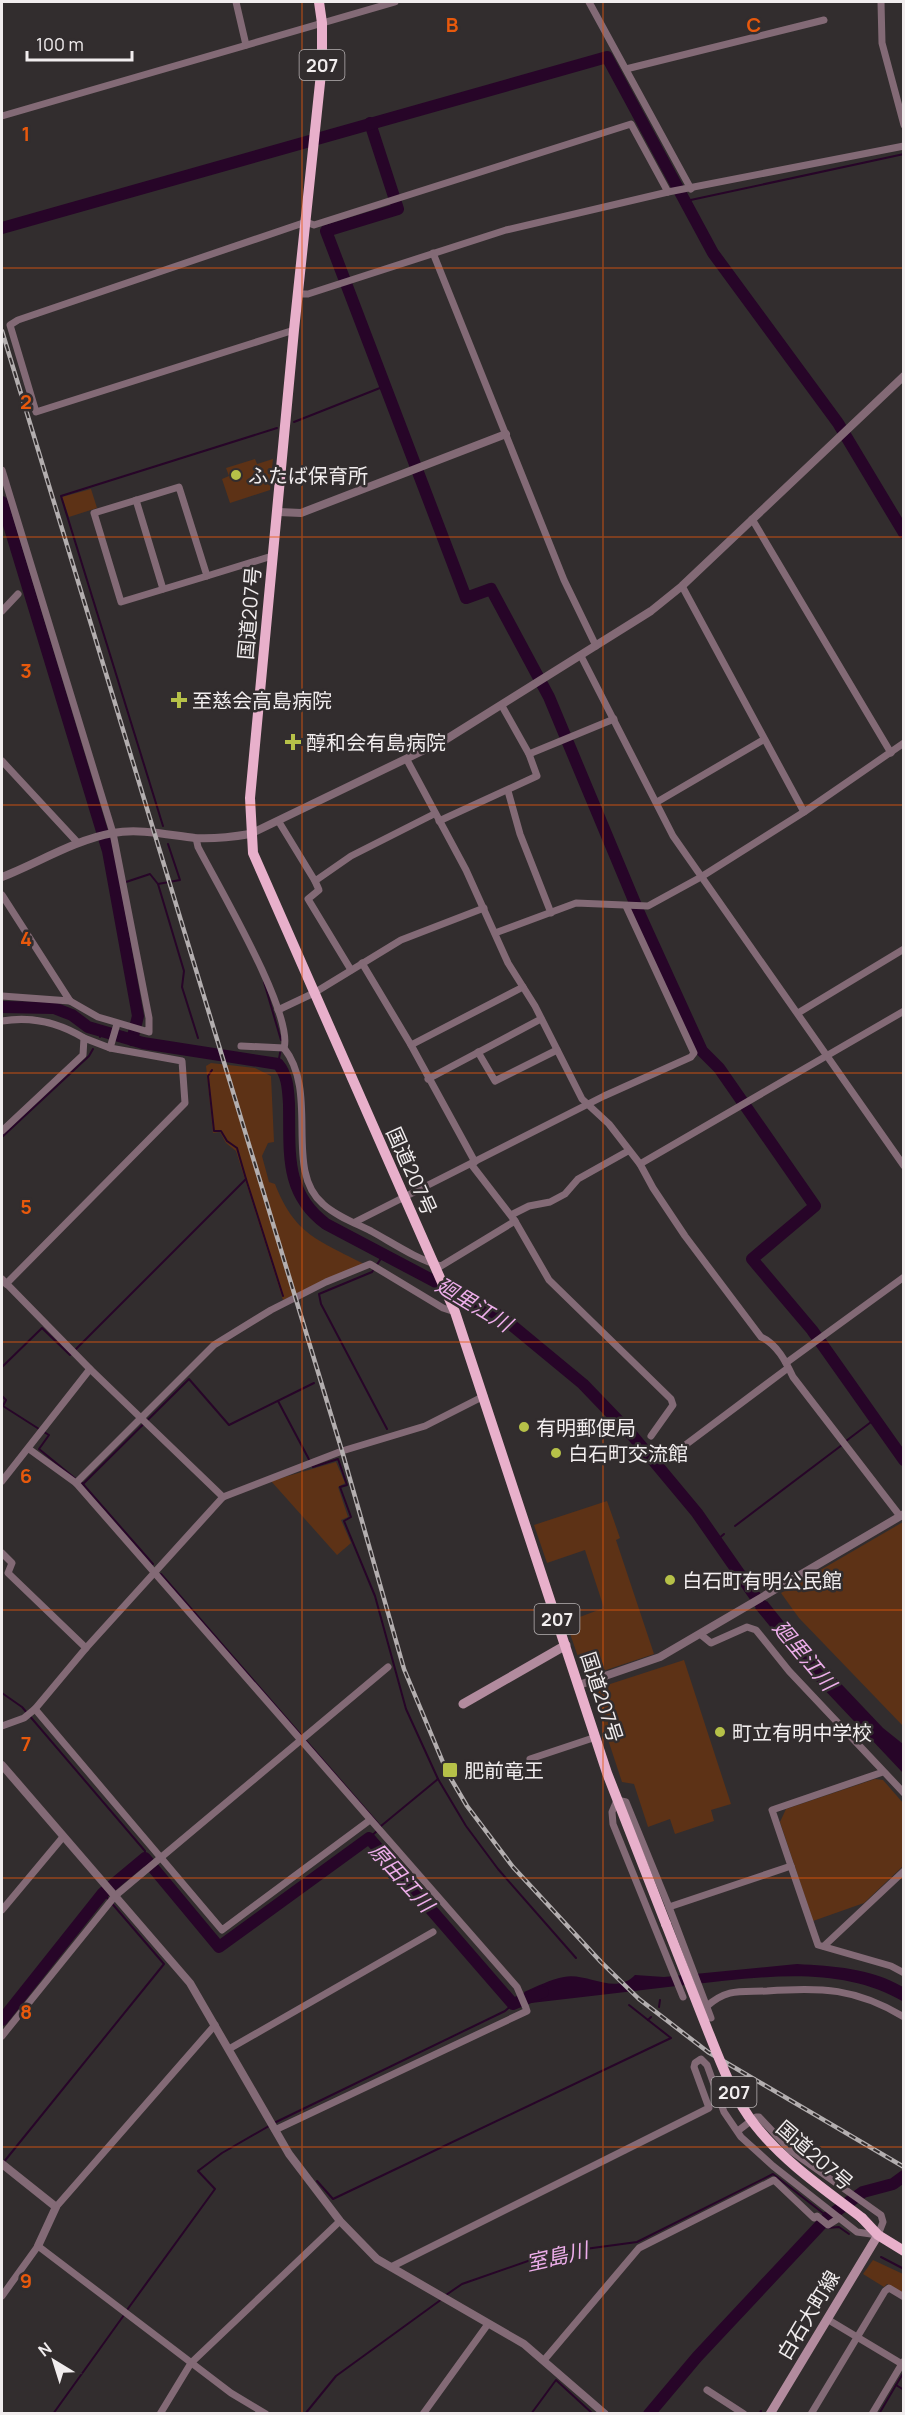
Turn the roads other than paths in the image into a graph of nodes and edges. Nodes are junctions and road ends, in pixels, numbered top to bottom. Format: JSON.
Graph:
{"nodes":[{"id":1,"x":236,"y":2,"type":"edge"},
{"id":2,"x":319,"y":2,"type":"edge"},
{"id":3,"x":395,"y":2,"type":"edge"},
{"id":4,"x":589,"y":2,"type":"edge"},
{"id":5,"x":881,"y":2,"type":"edge"},
{"id":6,"x":824,"y":20,"type":"dead end"},
{"id":7,"x":322,"y":23,"type":"junction"},
{"id":8,"x":246,"y":45,"type":"junction"},
{"id":9,"x":626,"y":69,"type":"junction"},
{"id":10,"x":2,"y":116,"type":"edge"},
{"id":11,"x":903,"y":125,"type":"edge"},
{"id":12,"x":903,"y":146,"type":"edge"},
{"id":13,"x":692,"y":189,"type":"junction"},
{"id":14,"x":668,"y":192,"type":"junction"},
{"id":15,"x":306,"y":222,"type":"junction"},
{"id":16,"x":433,"y":253,"type":"junction"},
{"id":17,"x":298,"y":294,"type":"junction"},
{"id":18,"x":294,"y":330,"type":"junction"},
{"id":19,"x":903,"y":376,"type":"edge"},
{"id":20,"x":506,"y":434,"type":"junction"},
{"id":21,"x":2,"y":470,"type":"edge"},
{"id":22,"x":136,"y":500,"type":"junction"},
{"id":23,"x":279,"y":512,"type":"junction"},
{"id":24,"x":752,"y":519,"type":"junction"},
{"id":25,"x":272,"y":556,"type":"junction"},
{"id":26,"x":207,"y":576,"type":"junction"},
{"id":27,"x":682,"y":586,"type":"junction"},
{"id":28,"x":163,"y":589,"type":"junction"},
{"id":29,"x":18,"y":594,"type":"dead end"},
{"id":30,"x":2,"y":611,"type":"edge"},
{"id":31,"x":596,"y":646,"type":"junction"},
{"id":32,"x":581,"y":656,"type":"junction"},
{"id":33,"x":502,"y":706,"type":"junction"},
{"id":34,"x":614,"y":719,"type":"junction"},
{"id":35,"x":762,"y":740,"type":"junction"},
{"id":36,"x":903,"y":743,"type":"edge"},
{"id":37,"x":891,"y":753,"type":"junction"},
{"id":38,"x":529,"y":754,"type":"junction"},
{"id":39,"x":407,"y":760,"type":"junction"},
{"id":40,"x":2,"y":761,"type":"edge"},
{"id":41,"x":508,"y":791,"type":"junction"},
{"id":42,"x":657,"y":802,"type":"junction"},
{"id":43,"x":804,"y":812,"type":"junction"},
{"id":44,"x":434,"y":814,"type":"junction"},
{"id":45,"x":439,"y":821,"type":"junction"},
{"id":46,"x":279,"y":822,"type":"junction"},
{"id":47,"x":113,"y":833,"type":"junction"},
{"id":48,"x":250,"y":834,"type":"junction"},
{"id":49,"x":196,"y":838,"type":"junction"},
{"id":50,"x":78,"y":843,"type":"junction"},
{"id":51,"x":2,"y":877,"type":"edge"},
{"id":52,"x":701,"y":877,"type":"junction"},
{"id":53,"x":315,"y":881,"type":"junction"},
{"id":54,"x":2,"y":895,"type":"edge"},
{"id":55,"x":633,"y":906,"type":"junction"},
{"id":56,"x":484,"y":908,"type":"junction"},
{"id":57,"x":551,"y":913,"type":"junction"},
{"id":58,"x":495,"y":933,"type":"junction"},
{"id":59,"x":903,"y":949,"type":"edge"},
{"id":60,"x":362,"y":963,"type":"junction"},
{"id":61,"x":351,"y":970,"type":"junction"},
{"id":62,"x":523,"y":987,"type":"junction"},
{"id":63,"x":314,"y":993,"type":"junction"},
{"id":64,"x":2,"y":996,"type":"edge"},
{"id":65,"x":70,"y":1001,"type":"junction"},
{"id":66,"x":278,"y":1010,"type":"junction"},
{"id":67,"x":903,"y":1011,"type":"edge"},
{"id":68,"x":798,"y":1013,"type":"junction"},
{"id":69,"x":542,"y":1019,"type":"junction"},
{"id":70,"x":2,"y":1021,"type":"edge"},
{"id":71,"x":117,"y":1024,"type":"junction"},
{"id":72,"x":84,"y":1038,"type":"junction"},
{"id":73,"x":411,"y":1045,"type":"junction"},
{"id":74,"x":241,"y":1046,"type":"dead end"},
{"id":75,"x":281,"y":1047,"type":"junction"},
{"id":76,"x":110,"y":1048,"type":"junction"},
{"id":77,"x":557,"y":1050,"type":"junction"},
{"id":78,"x":478,"y":1052,"type":"junction"},
{"id":79,"x":828,"y":1056,"type":"junction"},
{"id":80,"x":428,"y":1079,"type":"junction"},
{"id":81,"x":588,"y":1106,"type":"junction"},
{"id":82,"x":2,"y":1131,"type":"edge"},
{"id":83,"x":628,"y":1151,"type":"junction"},
{"id":84,"x":473,"y":1163,"type":"junction"},
{"id":85,"x":640,"y":1164,"type":"junction"},
{"id":86,"x":903,"y":1166,"type":"edge"},
{"id":87,"x":404,"y":1198,"type":"junction"},
{"id":88,"x":513,"y":1218,"type":"junction"},
{"id":89,"x":355,"y":1222,"type":"junction"},
{"id":90,"x":433,"y":1264,"type":"junction"},
{"id":91,"x":903,"y":1277,"type":"edge"},
{"id":92,"x":4,"y":1281,"type":"edge"},
{"id":93,"x":455,"y":1312,"type":"junction"},
{"id":94,"x":787,"y":1365,"type":"junction"},
{"id":95,"x":90,"y":1369,"type":"junction"},
{"id":96,"x":484,"y":1396,"type":"junction"},
{"id":97,"x":144,"y":1421,"type":"junction"},
{"id":98,"x":651,"y":1436,"type":"dead end"},
{"id":99,"x":29,"y":1449,"type":"junction"},
{"id":100,"x":668,"y":1458,"type":"dead end"},
{"id":101,"x":2,"y":1481,"type":"edge"},
{"id":102,"x":78,"y":1481,"type":"junction"},
{"id":103,"x":223,"y":1497,"type":"junction"},
{"id":104,"x":902,"y":1515,"type":"edge"},
{"id":105,"x":2,"y":1553,"type":"edge"},
{"id":106,"x":155,"y":1571,"type":"junction"},
{"id":107,"x":700,"y":1634,"type":"junction"},
{"id":108,"x":566,"y":1645,"type":"junction"},
{"id":109,"x":86,"y":1648,"type":"junction"},
{"id":110,"x":388,"y":1667,"type":"dead end"},
{"id":111,"x":579,"y":1685,"type":"junction"},
{"id":112,"x":463,"y":1704,"type":"dead end"},
{"id":113,"x":34,"y":1710,"type":"junction"},
{"id":114,"x":2,"y":1726,"type":"edge"},
{"id":115,"x":596,"y":1737,"type":"junction"},
{"id":116,"x":303,"y":1738,"type":"junction"},
{"id":117,"x":530,"y":1759,"type":"dead end"},
{"id":118,"x":2,"y":1765,"type":"edge"},
{"id":119,"x":883,"y":1772,"type":"junction"},
{"id":120,"x":903,"y":1793,"type":"edge"},
{"id":121,"x":617,"y":1800,"type":"junction"},
{"id":122,"x":370,"y":1820,"type":"junction"},
{"id":123,"x":63,"y":1837,"type":"junction"},
{"id":124,"x":160,"y":1856,"type":"junction"},
{"id":125,"x":791,"y":1866,"type":"junction"},
{"id":126,"x":903,"y":1871,"type":"edge"},
{"id":127,"x":111,"y":1900,"type":"junction"},
{"id":128,"x":669,"y":1907,"type":"junction"},
{"id":129,"x":2,"y":1910,"type":"edge"},
{"id":130,"x":433,"y":1932,"type":"dead end"},
{"id":131,"x":824,"y":1946,"type":"junction"},
{"id":132,"x":903,"y":1973,"type":"edge"},
{"id":133,"x":683,"y":1997,"type":"dead end"},
{"id":134,"x":707,"y":2006,"type":"junction"},
{"id":135,"x":711,"y":2018,"type":"dead end"},
{"id":136,"x":903,"y":2018,"type":"edge"},
{"id":137,"x":215,"y":2025,"type":"junction"},
{"id":138,"x":2,"y":2036,"type":"edge"},
{"id":139,"x":229,"y":2049,"type":"junction"},
{"id":140,"x":273,"y":2126,"type":"junction"},
{"id":141,"x":738,"y":2130,"type":"junction"},
{"id":142,"x":3,"y":2165,"type":"edge"},
{"id":143,"x":56,"y":2207,"type":"junction"},
{"id":144,"x":839,"y":2218,"type":"junction"},
{"id":145,"x":340,"y":2221,"type":"junction"},
{"id":146,"x":878,"y":2235,"type":"junction"},
{"id":147,"x":38,"y":2246,"type":"junction"},
{"id":148,"x":903,"y":2251,"type":"edge"},
{"id":149,"x":391,"y":2267,"type":"junction"},
{"id":150,"x":2,"y":2296,"type":"edge"},
{"id":151,"x":903,"y":2297,"type":"edge"},
{"id":152,"x":827,"y":2319,"type":"junction"},
{"id":153,"x":488,"y":2324,"type":"junction"},
{"id":154,"x":857,"y":2337,"type":"junction"},
{"id":155,"x":545,"y":2359,"type":"junction"},
{"id":156,"x":903,"y":2362,"type":"edge"},
{"id":157,"x":191,"y":2363,"type":"junction"},
{"id":158,"x":707,"y":2390,"type":"dead end"},
{"id":159,"x":772,"y":2413,"type":"edge"},
{"id":160,"x":160,"y":2414,"type":"edge"},
{"id":161,"x":266,"y":2414,"type":"edge"},
{"id":162,"x":423,"y":2414,"type":"edge"},
{"id":163,"x":605,"y":2414,"type":"edge"},
{"id":164,"x":744,"y":2414,"type":"edge"},
{"id":165,"x":811,"y":2414,"type":"edge"},
{"id":166,"x":872,"y":2414,"type":"edge"}],
"edges":[{"from":1,"to":8,"type":"street"},
{"from":2,"to":7,"type":"highway","name":"国道207号","number":"207"},
{"from":3,"to":7,"type":"street"},
{"from":4,"to":9,"type":"street"},
{"from":5,"to":11,"type":"street"},
{"from":6,"to":9,"type":"street"},
{"from":7,"to":8,"type":"street"},
{"from":7,"to":15,"type":"highway","name":"国道207号","number":"207"},
{"from":8,"to":10,"type":"street"},
{"from":9,"to":13,"type":"street"},
{"from":12,"to":13,"type":"street"},
{"from":13,"to":14,"type":"street"},
{"from":14,"to":15,"type":"street"},
{"from":14,"to":16,"type":"street"},
{"from":15,"to":17,"type":"highway","name":"国道207号","number":"207"},
{"from":15,"to":18,"type":"street"},
{"from":16,"to":17,"type":"street"},
{"from":16,"to":20,"type":"street"},
{"from":17,"to":18,"type":"highway","name":"国道207号","number":"207"},
{"from":18,"to":23,"type":"highway","name":"国道207号","number":"207"},
{"from":19,"to":24,"type":"street"},
{"from":20,"to":23,"type":"street"},
{"from":20,"to":31,"type":"street"},
{"from":21,"to":47,"type":"street"},
{"from":22,"to":26,"type":"street"},
{"from":22,"to":28,"type":"street"},
{"from":22,"to":28,"type":"street"},
{"from":23,"to":25,"type":"highway","name":"国道207号","number":"207"},
{"from":24,"to":27,"type":"street"},
{"from":24,"to":37,"type":"street"},
{"from":25,"to":26,"type":"street"},
{"from":25,"to":48,"type":"highway","name":"国道207号","number":"207"},
{"from":26,"to":28,"type":"street"},
{"from":27,"to":31,"type":"street"},
{"from":27,"to":35,"type":"street"},
{"from":29,"to":30,"type":"street"},
{"from":31,"to":32,"type":"street"},
{"from":32,"to":33,"type":"street"},
{"from":32,"to":34,"type":"street"},
{"from":33,"to":38,"type":"street"},
{"from":33,"to":39,"type":"street"},
{"from":34,"to":38,"type":"street"},
{"from":34,"to":42,"type":"street"},
{"from":35,"to":42,"type":"street"},
{"from":35,"to":43,"type":"street"},
{"from":36,"to":37,"type":"street"},
{"from":37,"to":43,"type":"street"},
{"from":38,"to":41,"type":"street"},
{"from":39,"to":44,"type":"street"},
{"from":39,"to":46,"type":"street"},
{"from":40,"to":50,"type":"street"},
{"from":41,"to":45,"type":"street"},
{"from":41,"to":57,"type":"street"},
{"from":42,"to":52,"type":"street"},
{"from":43,"to":52,"type":"street"},
{"from":44,"to":45,"type":"street"},
{"from":44,"to":53,"type":"street"},
{"from":45,"to":56,"type":"street"},
{"from":46,"to":48,"type":"street"},
{"from":46,"to":53,"type":"street"},
{"from":47,"to":49,"type":"street"},
{"from":47,"to":50,"type":"street"},
{"from":47,"to":71,"type":"street"},
{"from":48,"to":49,"type":"street"},
{"from":48,"to":63,"type":"highway","name":"国道207号","number":"207"},
{"from":49,"to":66,"type":"street"},
{"from":50,"to":51,"type":"street"},
{"from":52,"to":55,"type":"street"},
{"from":52,"to":68,"type":"street"},
{"from":53,"to":61,"type":"street"},
{"from":54,"to":65,"type":"street"},
{"from":55,"to":57,"type":"street"},
{"from":55,"to":81,"type":"street"},
{"from":56,"to":58,"type":"street"},
{"from":56,"to":60,"type":"street"},
{"from":57,"to":58,"type":"street"},
{"from":58,"to":62,"type":"street"},
{"from":59,"to":68,"type":"street"},
{"from":60,"to":61,"type":"street"},
{"from":60,"to":73,"type":"street"},
{"from":61,"to":63,"type":"street"},
{"from":62,"to":69,"type":"street"},
{"from":62,"to":73,"type":"street"},
{"from":63,"to":66,"type":"street"},
{"from":63,"to":87,"type":"highway","name":"国道207号","number":"207"},
{"from":64,"to":65,"type":"street"},
{"from":65,"to":71,"type":"street"},
{"from":66,"to":75,"type":"street"},
{"from":67,"to":79,"type":"street"},
{"from":68,"to":79,"type":"street"},
{"from":69,"to":77,"type":"street"},
{"from":69,"to":78,"type":"street"},
{"from":70,"to":72,"type":"street"},
{"from":71,"to":76,"type":"street"},
{"from":72,"to":76,"type":"street"},
{"from":72,"to":82,"type":"street"},
{"from":73,"to":80,"type":"street"},
{"from":74,"to":75,"type":"street"},
{"from":75,"to":89,"type":"street"},
{"from":76,"to":92,"type":"street"},
{"from":77,"to":78,"type":"street"},
{"from":77,"to":81,"type":"street"},
{"from":78,"to":80,"type":"street"},
{"from":79,"to":85,"type":"street"},
{"from":79,"to":86,"type":"street"},
{"from":80,"to":84,"type":"street"},
{"from":81,"to":83,"type":"street"},
{"from":81,"to":84,"type":"street"},
{"from":83,"to":85,"type":"street"},
{"from":83,"to":88,"type":"street"},
{"from":84,"to":87,"type":"street"},
{"from":84,"to":88,"type":"street"},
{"from":85,"to":94,"type":"street"},
{"from":87,"to":89,"type":"street"},
{"from":87,"to":90,"type":"highway","name":"国道207号","number":"207"},
{"from":88,"to":90,"type":"street"},
{"from":88,"to":98,"type":"street"},
{"from":89,"to":90,"type":"street"},
{"from":90,"to":93,"type":"highway","name":"国道207号","number":"207"},
{"from":91,"to":94,"type":"street"},
{"from":92,"to":95,"type":"street"},
{"from":93,"to":96,"type":"highway","name":"国道207号","number":"207"},
{"from":93,"to":97,"type":"street"},
{"from":94,"to":100,"type":"street"},
{"from":94,"to":104,"type":"street"},
{"from":95,"to":97,"type":"street"},
{"from":95,"to":99,"type":"street"},
{"from":96,"to":103,"type":"street"},
{"from":96,"to":108,"type":"highway","name":"国道207号","number":"207"},
{"from":97,"to":102,"type":"street"},
{"from":97,"to":103,"type":"street"},
{"from":99,"to":101,"type":"street"},
{"from":99,"to":102,"type":"street"},
{"from":102,"to":106,"type":"street"},
{"from":103,"to":106,"type":"street"},
{"from":104,"to":107,"type":"street"},
{"from":105,"to":109,"type":"street"},
{"from":106,"to":109,"type":"street"},
{"from":106,"to":116,"type":"street"},
{"from":107,"to":111,"type":"street"},
{"from":107,"to":119,"type":"street"},
{"from":108,"to":111,"type":"highway","name":"国道207号","number":"207"},
{"from":108,"to":112,"type":"main road"},
{"from":109,"to":113,"type":"street"},
{"from":110,"to":116,"type":"street"},
{"from":111,"to":115,"type":"highway","name":"国道207号","number":"207"},
{"from":113,"to":114,"type":"street"},
{"from":113,"to":124,"type":"street"},
{"from":115,"to":117,"type":"street"},
{"from":115,"to":121,"type":"highway","name":"国道207号","number":"207"},
{"from":116,"to":122,"type":"street"},
{"from":116,"to":124,"type":"street"},
{"from":118,"to":123,"type":"street"},
{"from":119,"to":120,"type":"street"},
{"from":119,"to":125,"type":"street"},
{"from":121,"to":128,"type":"street"},
{"from":121,"to":133,"type":"street"},
{"from":121,"to":146,"type":"highway","name":"国道207号","number":"207","bridge":true},
{"from":122,"to":124,"type":"street"},
{"from":122,"to":140,"type":"street"},
{"from":123,"to":127,"type":"street"},
{"from":123,"to":129,"type":"street"},
{"from":124,"to":127,"type":"street"},
{"from":125,"to":128,"type":"street"},
{"from":125,"to":131,"type":"street"},
{"from":126,"to":131,"type":"street"},
{"from":127,"to":137,"type":"street"},
{"from":127,"to":138,"type":"street"},
{"from":128,"to":134,"type":"street"},
{"from":130,"to":139,"type":"street"},
{"from":131,"to":132,"type":"street"},
{"from":134,"to":135,"type":"street"},
{"from":134,"to":136,"type":"street"},
{"from":137,"to":139,"type":"street"},
{"from":137,"to":143,"type":"street"},
{"from":139,"to":140,"type":"street"},
{"from":140,"to":145,"type":"street"},
{"from":141,"to":144,"type":"street"},
{"from":141,"to":146,"type":"street"},
{"from":141,"to":149,"type":"street"},
{"from":142,"to":143,"type":"street"},
{"from":143,"to":147,"type":"street"},
{"from":144,"to":146,"type":"street"},
{"from":144,"to":155,"type":"street"},
{"from":145,"to":149,"type":"street"},
{"from":145,"to":157,"type":"street"},
{"from":146,"to":148,"type":"highway","name":"国道207号","number":"207"},
{"from":146,"to":152,"type":"main road","name":"白石大町線"},
{"from":147,"to":150,"type":"street"},
{"from":147,"to":157,"type":"street"},
{"from":149,"to":153,"type":"street"},
{"from":151,"to":154,"type":"street"},
{"from":152,"to":154,"type":"street"},
{"from":152,"to":159,"type":"main road","name":"白石大町線"},
{"from":153,"to":155,"type":"street"},
{"from":153,"to":162,"type":"street"},
{"from":154,"to":156,"type":"street"},
{"from":154,"to":165,"type":"street"},
{"from":155,"to":163,"type":"street"},
{"from":156,"to":166,"type":"street"},
{"from":157,"to":160,"type":"street"},
{"from":157,"to":161,"type":"street"},
{"from":158,"to":164,"type":"street"}]}
